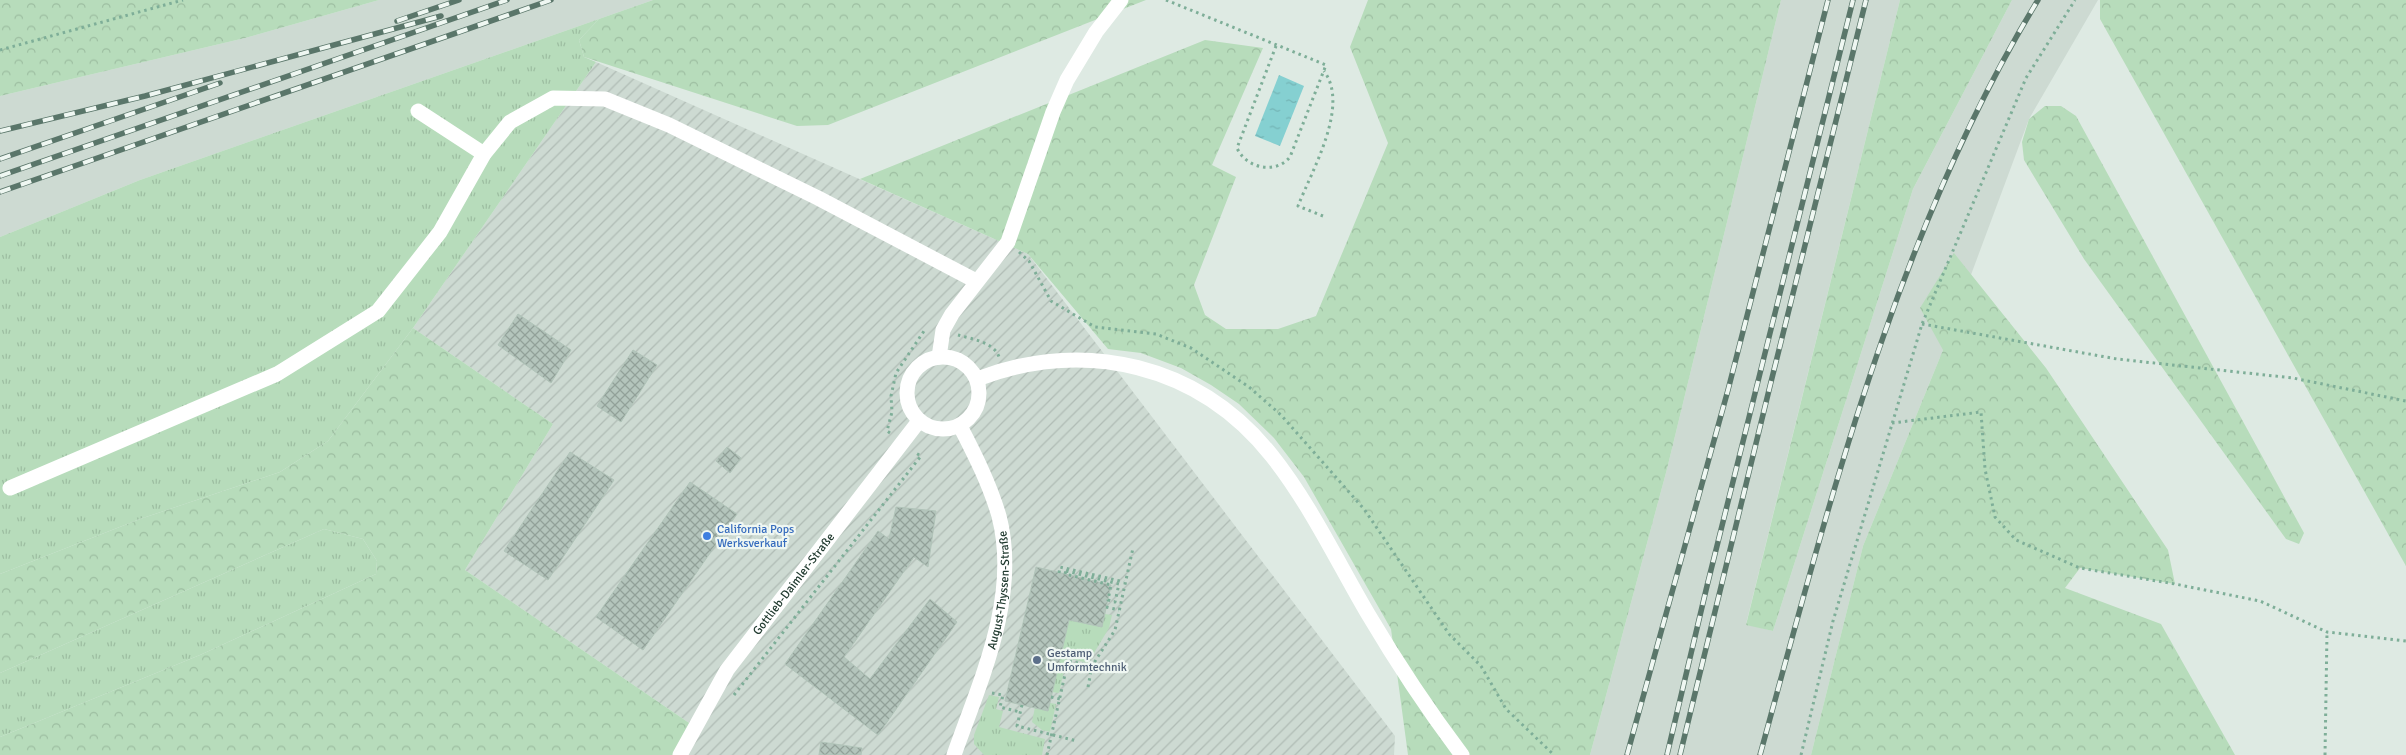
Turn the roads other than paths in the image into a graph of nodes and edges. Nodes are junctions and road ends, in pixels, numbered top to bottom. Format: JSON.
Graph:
{"nodes":[{"id":1,"x":1121,"y":0,"type":"edge"},
{"id":2,"x":418,"y":112,"type":"dead end"},
{"id":3,"x":484,"y":154,"type":"junction"},
{"id":4,"x":976,"y":281,"type":"junction"},
{"id":5,"x":940,"y":357,"type":"junction"},
{"id":6,"x":977,"y":379,"type":"junction"},
{"id":7,"x":919,"y":421,"type":"junction"},
{"id":8,"x":960,"y":426,"type":"junction"},
{"id":9,"x":10,"y":488,"type":"dead end"},
{"id":10,"x":680,"y":755,"type":"edge"},
{"id":11,"x":954,"y":755,"type":"edge"},
{"id":12,"x":1462,"y":755,"type":"edge"}],
"edges":[{"from":1,"to":4,"type":"street"},
{"from":2,"to":3,"type":"street"},
{"from":3,"to":4,"type":"street"},
{"from":3,"to":9,"type":"street"},
{"from":4,"to":5,"type":"street"},
{"from":5,"to":6,"type":"street"},
{"from":5,"to":7,"type":"street"},
{"from":6,"to":8,"type":"street"},
{"from":6,"to":12,"type":"street"},
{"from":7,"to":8,"type":"street"},
{"from":7,"to":10,"type":"street","name":"Gottlieb-Daimler-Straße"},
{"from":8,"to":11,"type":"street","name":"August-Thyssen-Straße"}]}
